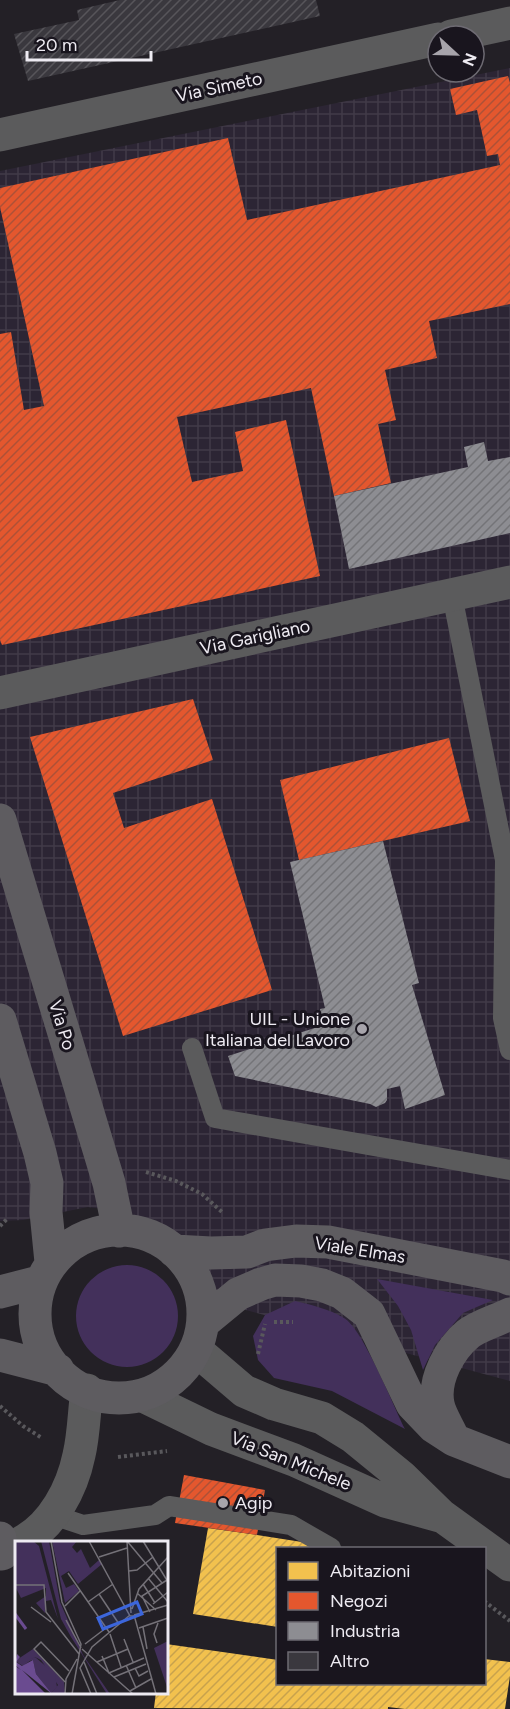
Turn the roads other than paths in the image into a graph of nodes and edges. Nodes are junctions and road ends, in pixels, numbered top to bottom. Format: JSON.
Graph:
{"nodes":[{"id":1,"x":510,"y":23,"type":"edge"},
{"id":2,"x":486,"y":28,"type":"edge"},
{"id":3,"x":426,"y":42,"type":"edge"},
{"id":4,"x":0,"y":135,"type":"edge"},
{"id":5,"x":510,"y":582,"type":"edge"},
{"id":6,"x":452,"y":595,"type":"junction"},
{"id":7,"x":0,"y":693,"type":"edge"},
{"id":8,"x":0,"y":820,"type":"edge"},
{"id":9,"x":0,"y":1020,"type":"edge"},
{"id":10,"x":192,"y":1048,"type":"dead end"},
{"id":11,"x":510,"y":1050,"type":"edge"},
{"id":12,"x":510,"y":1170,"type":"edge"},
{"id":13,"x":119,"y":1232,"type":"junction"},
{"id":14,"x":174,"y":1251,"type":"junction"},
{"id":15,"x":45,"y":1272,"type":"junction"},
{"id":16,"x":510,"y":1279,"type":"edge"},
{"id":17,"x":0,"y":1292,"type":"edge"},
{"id":18,"x":510,"y":1314,"type":"edge"},
{"id":19,"x":200,"y":1336,"type":"junction"},
{"id":20,"x":0,"y":1355,"type":"edge"},
{"id":21,"x":58,"y":1370,"type":"junction"},
{"id":22,"x":87,"y":1390,"type":"junction"},
{"id":23,"x":143,"y":1396,"type":"junction"},
{"id":24,"x":454,"y":1440,"type":"junction"},
{"id":25,"x":510,"y":1462,"type":"edge"},
{"id":26,"x":54,"y":1515,"type":"junction"},
{"id":27,"x":442,"y":1516,"type":"junction"},
{"id":28,"x":24,"y":1541,"type":"edge"},
{"id":29,"x":329,"y":1547,"type":"edge"},
{"id":30,"x":479,"y":1547,"type":"edge"},
{"id":31,"x":486,"y":1553,"type":"edge"},
{"id":32,"x":500,"y":1565,"type":"edge"}],
"edges":[{"from":1,"to":2,"type":"street"},
{"from":3,"to":4,"type":"street","name":"Via Simeto"},
{"from":5,"to":6,"type":"street","name":"Via Garigliano"},
{"from":6,"to":7,"type":"street","name":"Via Garigliano"},
{"from":6,"to":11,"type":"lane"},
{"from":8,"to":13,"type":"main road","name":"Via Po"},
{"from":9,"to":15,"type":"main road"},
{"from":10,"to":12,"type":"lane"},
{"from":13,"to":14,"type":"main road"},
{"from":13,"to":15,"type":"main road"},
{"from":14,"to":16,"type":"main road","name":"Viale Elmas"},
{"from":14,"to":19,"type":"main road"},
{"from":15,"to":17,"type":"main road"},
{"from":15,"to":21,"type":"main road"},
{"from":18,"to":24,"type":"main road"},
{"from":19,"to":23,"type":"main road"},
{"from":19,"to":24,"type":"main road"},
{"from":19,"to":27,"type":"street","name":"Via San Michele"},
{"from":20,"to":21,"type":"main road"},
{"from":21,"to":22,"type":"main road"},
{"from":22,"to":23,"type":"main road"},
{"from":22,"to":26,"type":"street"},
{"from":23,"to":27,"type":"street","name":"Via San Michele"},
{"from":24,"to":25,"type":"main road"},
{"from":26,"to":28,"type":"street"},
{"from":26,"to":29,"type":"lane"},
{"from":27,"to":30,"type":"street","name":"Via San Michele"},
{"from":31,"to":32,"type":"street","name":"Via San Michele"}]}
